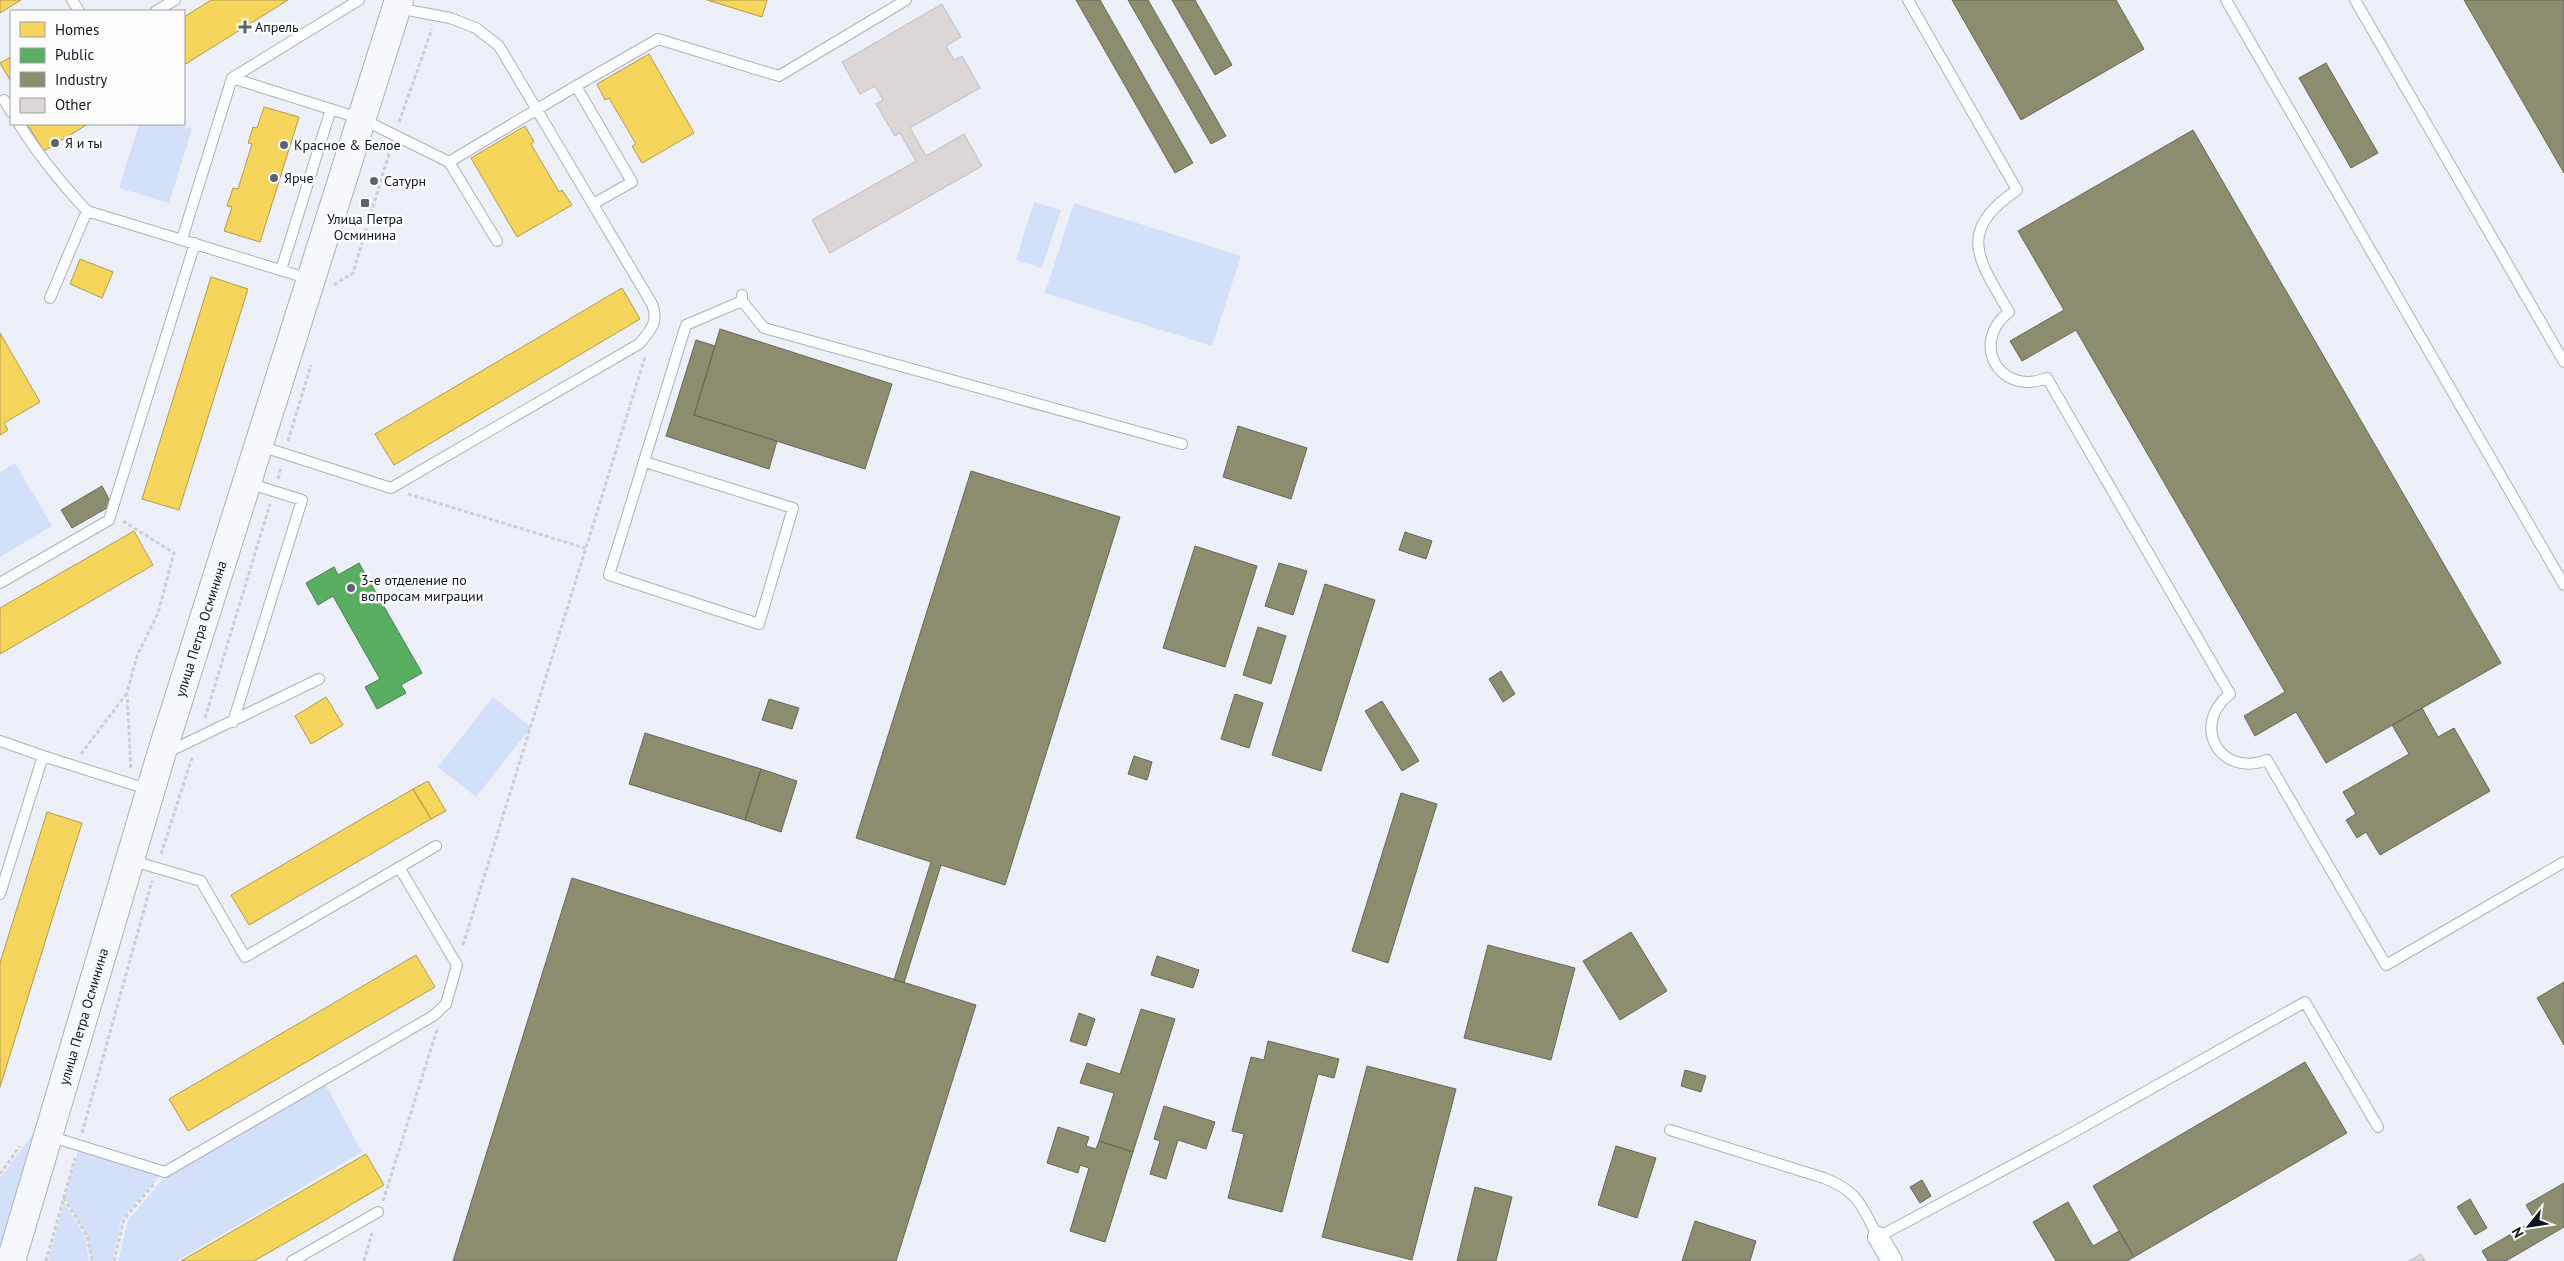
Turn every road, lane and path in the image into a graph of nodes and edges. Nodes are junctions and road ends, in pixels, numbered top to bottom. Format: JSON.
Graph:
{"nodes":[{"id":1,"x":175,"y":0,"type":"edge"},
{"id":2,"x":359,"y":0,"type":"edge"},
{"id":3,"x":906,"y":0,"type":"edge"},
{"id":4,"x":1908,"y":0,"type":"edge"},
{"id":5,"x":2226,"y":0,"type":"edge"},
{"id":6,"x":2355,"y":0,"type":"edge"},
{"id":7,"x":398,"y":4,"type":"edge"},
{"id":8,"x":158,"y":10,"type":"edge"},
{"id":9,"x":232,"y":78,"type":"junction"},
{"id":10,"x":576,"y":86,"type":"junction"},
{"id":11,"x":331,"y":109,"type":"junction"},
{"id":12,"x":537,"y":110,"type":"junction"},
{"id":13,"x":362,"y":119,"type":"junction"},
{"id":14,"x":20,"y":125,"type":"edge"},
{"id":15,"x":449,"y":162,"type":"junction"},
{"id":16,"x":593,"y":204,"type":"junction"},
{"id":17,"x":87,"y":210,"type":"junction"},
{"id":18,"x":182,"y":239,"type":"junction"},
{"id":19,"x":497,"y":241,"type":"dead end"},
{"id":20,"x":195,"y":243,"type":"junction"},
{"id":21,"x":280,"y":270,"type":"junction"},
{"id":22,"x":353,"y":273,"type":"dead end"},
{"id":23,"x":311,"y":279,"type":"junction"},
{"id":24,"x":50,"y":298,"type":"dead end"},
{"id":25,"x":654,"y":328,"type":"junction"},
{"id":26,"x":312,"y":360,"type":"dead end"},
{"id":27,"x":2564,"y":362,"type":"edge"},
{"id":28,"x":1182,"y":444,"type":"dead end"},
{"id":29,"x":259,"y":445,"type":"junction"},
{"id":30,"x":285,"y":454,"type":"junction"},
{"id":31,"x":645,"y":462,"type":"junction"},
{"id":32,"x":247,"y":482,"type":"junction"},
{"id":33,"x":391,"y":488,"type":"junction"},
{"id":34,"x":274,"y":491,"type":"junction"},
{"id":35,"x":111,"y":514,"type":"junction"},
{"id":36,"x":586,"y":548,"type":"junction"},
{"id":37,"x":0,"y":583,"type":"edge"},
{"id":38,"x":2564,"y":585,"type":"edge"},
{"id":39,"x":319,"y":679,"type":"dead end"},
{"id":40,"x":127,"y":693,"type":"junction"},
{"id":41,"x":233,"y":722,"type":"junction"},
{"id":42,"x":198,"y":738,"type":"junction"},
{"id":43,"x":0,"y":741,"type":"edge"},
{"id":44,"x":160,"y":755,"type":"junction"},
{"id":45,"x":43,"y":756,"type":"junction"},
{"id":46,"x":73,"y":765,"type":"junction"},
{"id":47,"x":141,"y":787,"type":"junction"},
{"id":48,"x":436,"y":846,"type":"dead end"},
{"id":49,"x":129,"y":860,"type":"junction"},
{"id":50,"x":2564,"y":862,"type":"edge"},
{"id":51,"x":399,"y":867,"type":"junction"},
{"id":52,"x":156,"y":868,"type":"junction"},
{"id":53,"x":0,"y":894,"type":"edge"},
{"id":54,"x":457,"y":965,"type":"junction"},
{"id":55,"x":446,"y":1004,"type":"junction"},
{"id":56,"x":2378,"y":1127,"type":"dead end"},
{"id":57,"x":1670,"y":1130,"type":"dead end"},
{"id":58,"x":48,"y":1136,"type":"junction"},
{"id":59,"x":78,"y":1145,"type":"junction"},
{"id":60,"x":165,"y":1172,"type":"junction"},
{"id":61,"x":64,"y":1198,"type":"junction"},
{"id":62,"x":378,"y":1212,"type":"junction"},
{"id":63,"x":1878,"y":1237,"type":"junction"},
{"id":64,"x":11,"y":1261,"type":"edge"},
{"id":65,"x":46,"y":1261,"type":"edge"},
{"id":66,"x":92,"y":1261,"type":"edge"},
{"id":67,"x":114,"y":1261,"type":"edge"},
{"id":68,"x":292,"y":1261,"type":"edge"},
{"id":69,"x":364,"y":1261,"type":"edge"},
{"id":70,"x":1892,"y":1261,"type":"edge"}],
"edges":[{"from":1,"to":8,"type":"lane"},
{"from":2,"to":9,"type":"lane"},
{"from":3,"to":10,"type":"lane"},
{"from":4,"to":50,"type":"lane"},
{"from":5,"to":38,"type":"lane"},
{"from":6,"to":27,"type":"lane"},
{"from":7,"to":12,"type":"lane"},
{"from":7,"to":13,"type":"main road","name":"улица Петра Осминина"},
{"from":9,"to":11,"type":"lane"},
{"from":9,"to":18,"type":"lane"},
{"from":10,"to":12,"type":"lane"},
{"from":10,"to":16,"type":"lane"},
{"from":11,"to":13,"type":"lane"},
{"from":11,"to":21,"type":"lane"},
{"from":12,"to":15,"type":"lane"},
{"from":12,"to":16,"type":"lane"},
{"from":13,"to":15,"type":"lane"},
{"from":13,"to":23,"type":"main road","name":"улица Петра Осминина"},
{"from":14,"to":17,"type":"lane"},
{"from":15,"to":19,"type":"lane"},
{"from":16,"to":25,"type":"lane"},
{"from":17,"to":18,"type":"lane"},
{"from":17,"to":24,"type":"lane"},
{"from":18,"to":20,"type":"lane"},
{"from":20,"to":21,"type":"lane"},
{"from":20,"to":35,"type":"lane"},
{"from":21,"to":23,"type":"lane"},
{"from":22,"to":23,"type":"path"},
{"from":23,"to":29,"type":"main road","name":"улица Петра Осминина"},
{"from":25,"to":33,"type":"lane"},
{"from":25,"to":36,"type":"path"},
{"from":26,"to":30,"type":"path"},
{"from":28,"to":31,"type":"lane"},
{"from":29,"to":30,"type":"lane"},
{"from":29,"to":32,"type":"main road","name":"улица Петра Осминина"},
{"from":30,"to":33,"type":"lane"},
{"from":30,"to":34,"type":"path"},
{"from":31,"to":31,"type":"lane"},
{"from":32,"to":34,"type":"lane"},
{"from":32,"to":44,"type":"main road","name":"улица Петра Осминина"},
{"from":33,"to":36,"type":"path"},
{"from":34,"to":41,"type":"lane"},
{"from":34,"to":42,"type":"path"},
{"from":35,"to":37,"type":"lane"},
{"from":35,"to":40,"type":"path"},
{"from":36,"to":54,"type":"path"},
{"from":39,"to":41,"type":"lane"},
{"from":40,"to":46,"type":"path"},
{"from":40,"to":47,"type":"path"},
{"from":41,"to":42,"type":"lane"},
{"from":42,"to":44,"type":"lane"},
{"from":42,"to":52,"type":"path"},
{"from":43,"to":45,"type":"lane"},
{"from":44,"to":47,"type":"main road","name":"улица Петра Осминина"},
{"from":45,"to":46,"type":"lane"},
{"from":45,"to":53,"type":"lane"},
{"from":46,"to":47,"type":"lane"},
{"from":47,"to":49,"type":"main road","name":"улица Петра Осминина"},
{"from":48,"to":51,"type":"lane"},
{"from":49,"to":52,"type":"lane"},
{"from":49,"to":58,"type":"main road","name":"улица Петра Осминина"},
{"from":51,"to":52,"type":"lane"},
{"from":51,"to":54,"type":"lane"},
{"from":52,"to":59,"type":"path"},
{"from":54,"to":55,"type":"lane"},
{"from":55,"to":60,"type":"lane"},
{"from":55,"to":62,"type":"path"},
{"from":56,"to":63,"type":"lane"},
{"from":57,"to":63,"type":"lane"},
{"from":58,"to":59,"type":"lane"},
{"from":58,"to":64,"type":"main road","name":"улица Петра Осминина"},
{"from":59,"to":60,"type":"lane"},
{"from":59,"to":61,"type":"path"},
{"from":60,"to":67,"type":"path"},
{"from":61,"to":65,"type":"path"},
{"from":61,"to":66,"type":"path"},
{"from":62,"to":68,"type":"lane"},
{"from":62,"to":69,"type":"path"},
{"from":63,"to":70,"type":"street"}]}
